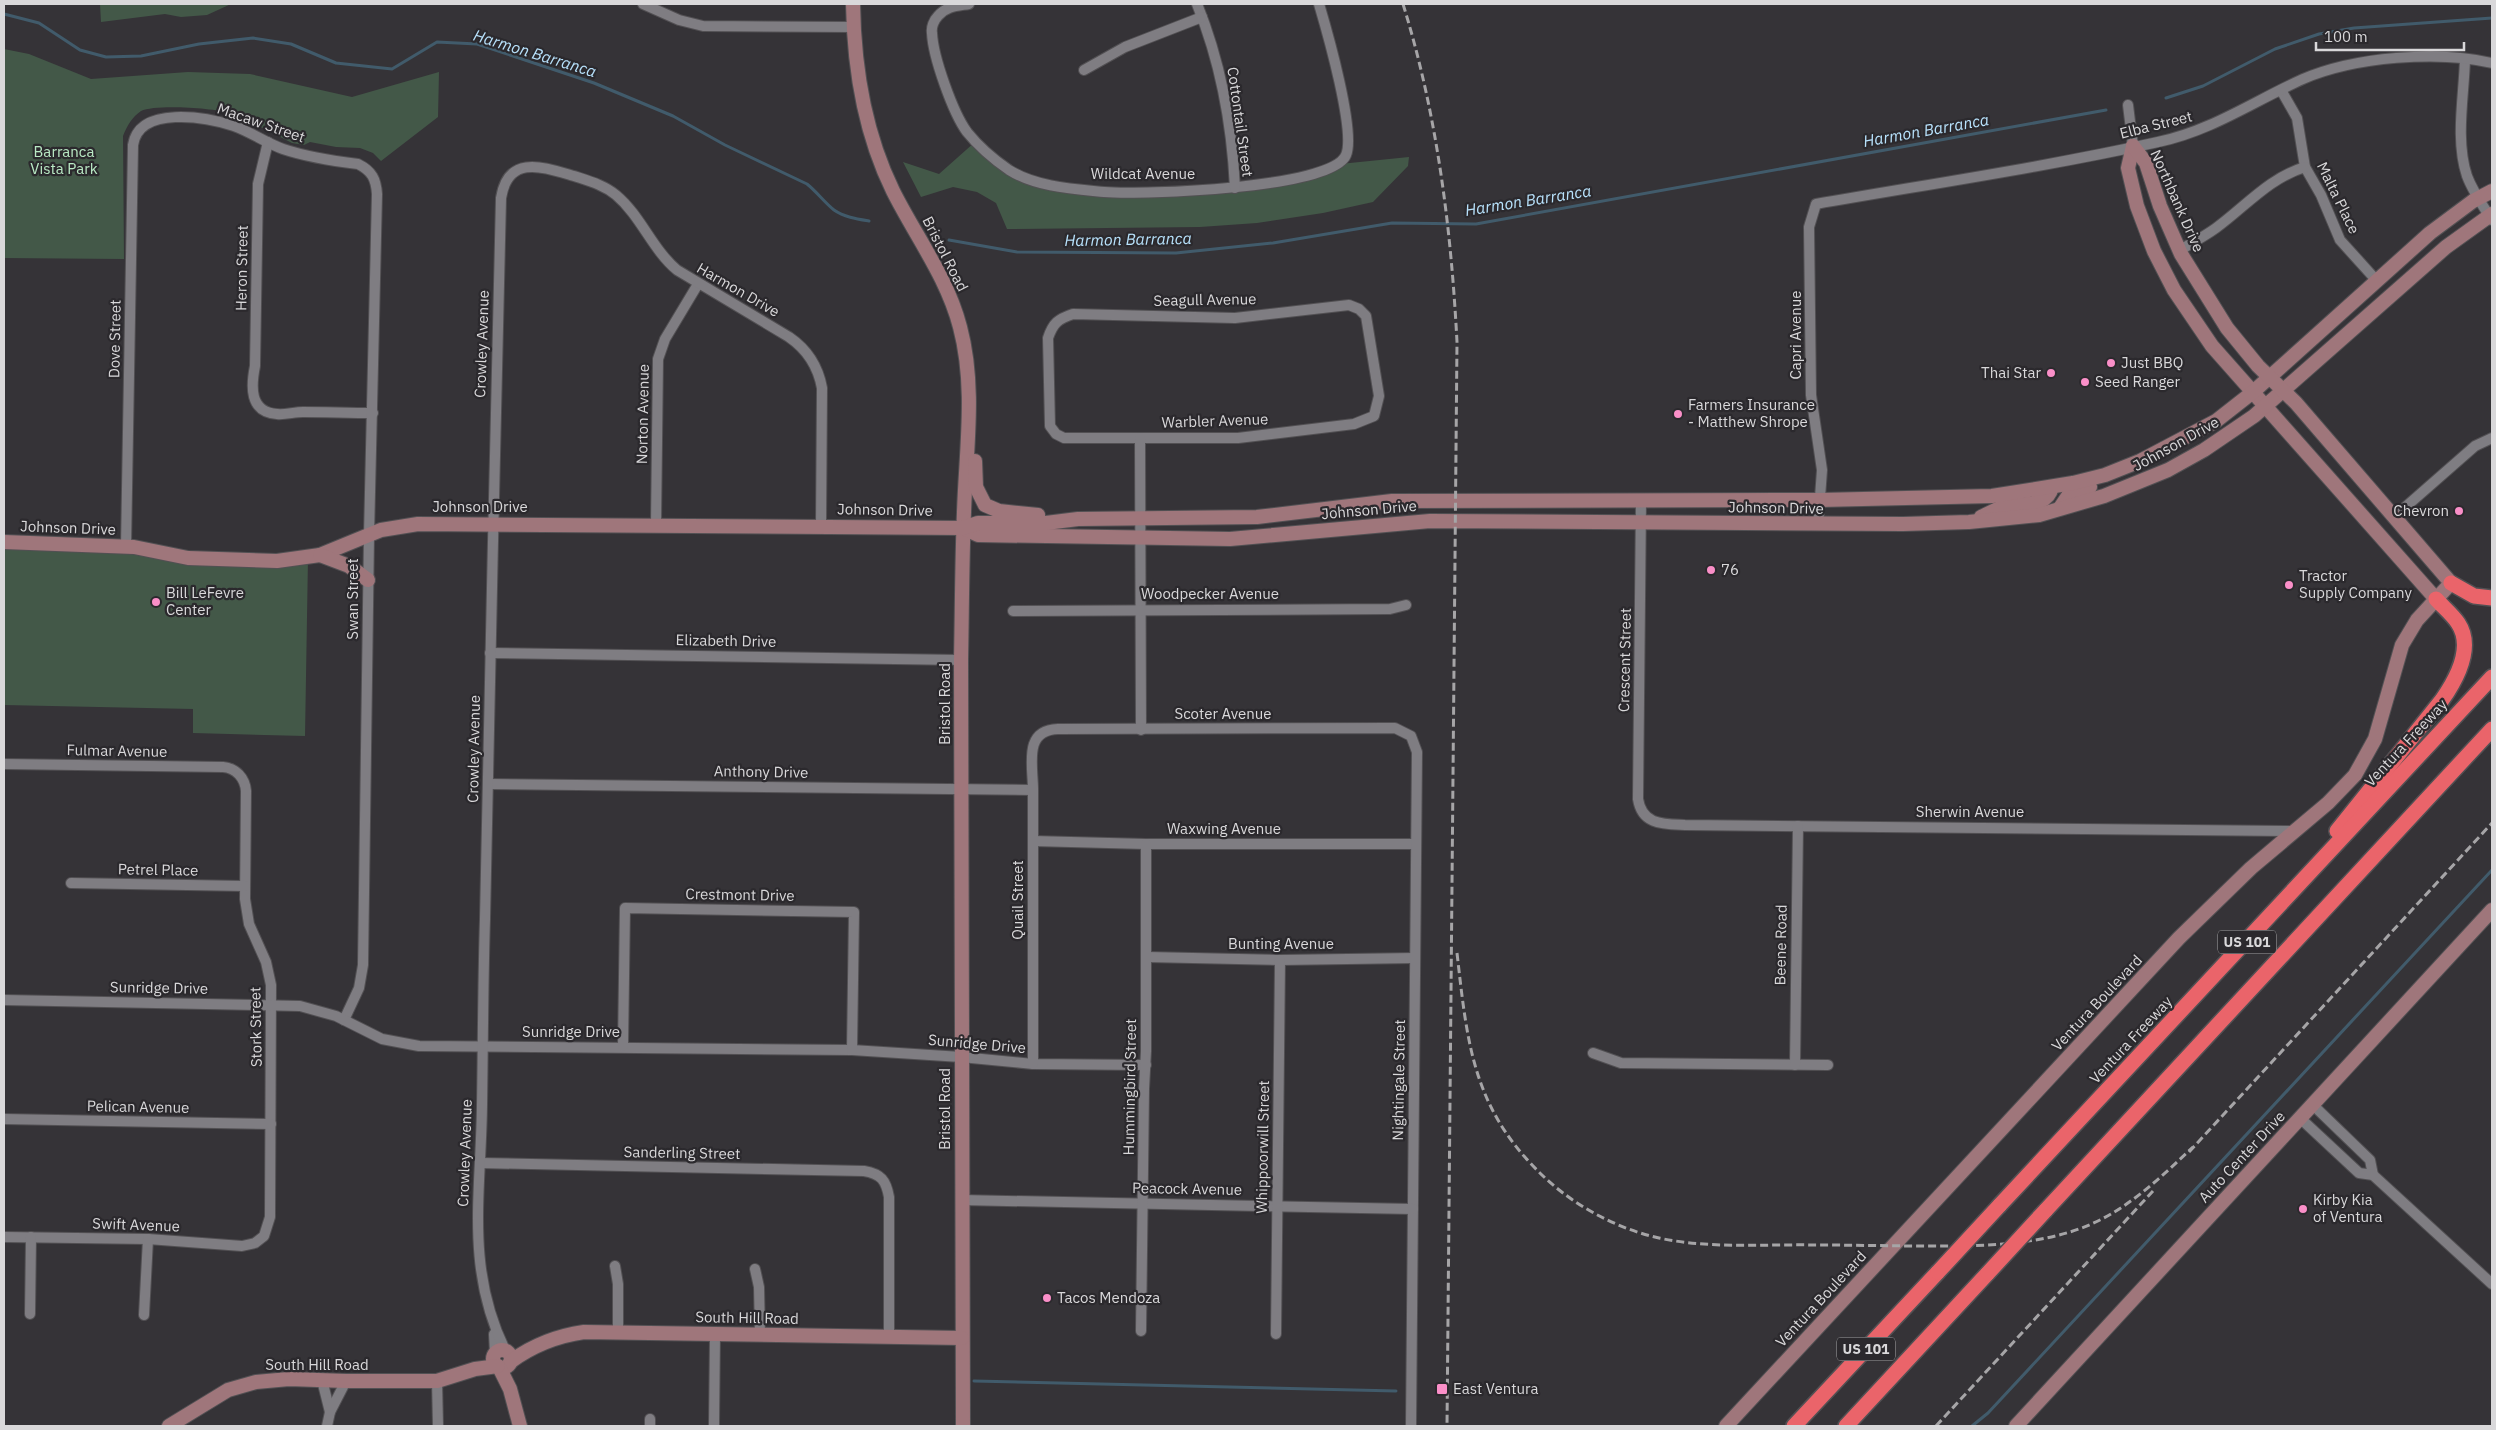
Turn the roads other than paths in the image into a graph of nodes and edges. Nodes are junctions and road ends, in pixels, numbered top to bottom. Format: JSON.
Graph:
{"nodes":[{"id":1,"x":643,"y":4,"type":"edge"},
{"id":2,"x":852,"y":4,"type":"edge"},
{"id":3,"x":969,"y":4,"type":"edge"},
{"id":4,"x":1197,"y":4,"type":"edge"},
{"id":5,"x":1319,"y":4,"type":"edge"},
{"id":6,"x":1202,"y":17,"type":"junction"},
{"id":7,"x":853,"y":27,"type":"junction"},
{"id":8,"x":2465,"y":59,"type":"junction"},
{"id":9,"x":2492,"y":63,"type":"edge"},
{"id":10,"x":1084,"y":70,"type":"dead end"},
{"id":11,"x":2281,"y":90,"type":"junction"},
{"id":12,"x":2128,"y":105,"type":"dead end"},
{"id":13,"x":136,"y":131,"type":"joint"},
{"id":14,"x":268,"y":142,"type":"junction"},
{"id":15,"x":2133,"y":146,"type":"junction"},
{"id":16,"x":2306,"y":167,"type":"junction"},
{"id":17,"x":515,"y":172,"type":"joint"},
{"id":18,"x":373,"y":176,"type":"joint"},
{"id":19,"x":1234,"y":188,"type":"junction"},
{"id":20,"x":2492,"y":191,"type":"edge"},
{"id":21,"x":2479,"y":198,"type":"junction"},
{"id":22,"x":1816,"y":204,"type":"joint"},
{"id":23,"x":2491,"y":217,"type":"edge"},
{"id":24,"x":2180,"y":250,"type":"junction"},
{"id":25,"x":2376,"y":281,"type":"junction"},
{"id":26,"x":698,"y":284,"type":"junction"},
{"id":27,"x":2270,"y":377,"type":"junction"},
{"id":28,"x":2284,"y":390,"type":"junction"},
{"id":29,"x":2253,"y":392,"type":"junction"},
{"id":30,"x":970,"y":396,"type":"junction"},
{"id":31,"x":2265,"y":407,"type":"junction"},
{"id":32,"x":372,"y":413,"type":"junction"},
{"id":33,"x":1374,"y":416,"type":"joint"},
{"id":34,"x":1056,"y":434,"type":"joint"},
{"id":35,"x":1140,"y":438,"type":"junction"},
{"id":36,"x":2492,"y":438,"type":"edge"},
{"id":37,"x":2140,"y":461,"type":"junction"},
{"id":38,"x":2052,"y":487,"type":"junction"},
{"id":39,"x":1641,"y":500,"type":"junction"},
{"id":40,"x":1820,"y":500,"type":"junction"},
{"id":41,"x":2060,"y":508,"type":"junction"},
{"id":42,"x":2394,"y":517,"type":"junction"},
{"id":43,"x":1140,"y":518,"type":"junction"},
{"id":44,"x":1078,"y":519,"type":"junction"},
{"id":45,"x":1642,"y":522,"type":"junction"},
{"id":46,"x":1969,"y":522,"type":"junction"},
{"id":47,"x":492,"y":524,"type":"junction"},
{"id":48,"x":656,"y":525,"type":"junction"},
{"id":49,"x":1818,"y":525,"type":"junction"},
{"id":50,"x":820,"y":526,"type":"junction"},
{"id":51,"x":963,"y":528,"type":"junction"},
{"id":52,"x":369,"y":535,"type":"junction"},
{"id":53,"x":1140,"y":537,"type":"junction"},
{"id":54,"x":4,"y":542,"type":"edge"},
{"id":55,"x":126,"y":546,"type":"junction"},
{"id":56,"x":320,"y":555,"type":"junction"},
{"id":57,"x":368,"y":580,"type":"junction"},
{"id":58,"x":2451,"y":583,"type":"junction"},
{"id":59,"x":2492,"y":598,"type":"edge"},
{"id":60,"x":2436,"y":599,"type":"junction"},
{"id":61,"x":1406,"y":605,"type":"dead end"},
{"id":62,"x":1141,"y":609,"type":"junction"},
{"id":63,"x":1013,"y":611,"type":"dead end"},
{"id":64,"x":490,"y":654,"type":"junction"},
{"id":65,"x":961,"y":660,"type":"junction"},
{"id":66,"x":2492,"y":677,"type":"edge"},
{"id":67,"x":2492,"y":729,"type":"edge"},
{"id":68,"x":1141,"y":730,"type":"junction"},
{"id":69,"x":1411,"y":736,"type":"joint"},
{"id":70,"x":1036,"y":738,"type":"joint"},
{"id":71,"x":4,"y":764,"type":"edge"},
{"id":72,"x":229,"y":768,"type":"joint"},
{"id":73,"x":488,"y":784,"type":"junction"},
{"id":74,"x":961,"y":789,"type":"junction"},
{"id":75,"x":1033,"y":790,"type":"junction"},
{"id":76,"x":1647,"y":818,"type":"joint"},
{"id":77,"x":1798,"y":826,"type":"junction"},
{"id":78,"x":2294,"y":831,"type":"junction"},
{"id":79,"x":1033,"y":841,"type":"junction"},
{"id":80,"x":1146,"y":844,"type":"junction"},
{"id":81,"x":1416,"y":844,"type":"junction"},
{"id":82,"x":71,"y":883,"type":"dead end"},
{"id":83,"x":244,"y":886,"type":"junction"},
{"id":84,"x":2492,"y":910,"type":"edge"},
{"id":85,"x":2272,"y":916,"type":"junction"},
{"id":86,"x":1146,"y":957,"type":"junction"},
{"id":87,"x":1415,"y":958,"type":"junction"},
{"id":88,"x":1280,"y":960,"type":"junction"},
{"id":89,"x":4,"y":1000,"type":"edge"},
{"id":90,"x":272,"y":1005,"type":"junction"},
{"id":91,"x":344,"y":1020,"type":"junction"},
{"id":92,"x":623,"y":1046,"type":"junction"},
{"id":93,"x":482,"y":1047,"type":"junction"},
{"id":94,"x":852,"y":1050,"type":"junction"},
{"id":95,"x":1593,"y":1053,"type":"dead end"},
{"id":96,"x":961,"y":1057,"type":"junction"},
{"id":97,"x":1033,"y":1064,"type":"junction"},
{"id":98,"x":1146,"y":1065,"type":"junction"},
{"id":99,"x":1795,"y":1065,"type":"junction"},
{"id":100,"x":1828,"y":1065,"type":"dead end"},
{"id":101,"x":2313,"y":1104,"type":"junction"},
{"id":102,"x":2300,"y":1118,"type":"junction"},
{"id":103,"x":4,"y":1119,"type":"edge"},
{"id":104,"x":271,"y":1124,"type":"junction"},
{"id":105,"x":480,"y":1163,"type":"junction"},
{"id":106,"x":2373,"y":1175,"type":"junction"},
{"id":107,"x":961,"y":1200,"type":"junction"},
{"id":108,"x":1142,"y":1203,"type":"junction"},
{"id":109,"x":1278,"y":1206,"type":"junction"},
{"id":110,"x":1413,"y":1209,"type":"junction"},
{"id":111,"x":264,"y":1236,"type":"joint"},
{"id":112,"x":4,"y":1237,"type":"edge"},
{"id":113,"x":31,"y":1237,"type":"junction"},
{"id":114,"x":148,"y":1239,"type":"junction"},
{"id":115,"x":615,"y":1266,"type":"dead end"},
{"id":116,"x":755,"y":1269,"type":"dead end"},
{"id":117,"x":2492,"y":1284,"type":"edge"},
{"id":118,"x":30,"y":1314,"type":"dead end"},
{"id":119,"x":144,"y":1315,"type":"dead end"},
{"id":120,"x":1141,"y":1331,"type":"dead end"},
{"id":121,"x":618,"y":1332,"type":"junction"},
{"id":122,"x":715,"y":1334,"type":"junction"},
{"id":123,"x":1276,"y":1334,"type":"dead end"},
{"id":124,"x":760,"y":1335,"type":"junction"},
{"id":125,"x":889,"y":1336,"type":"junction"},
{"id":126,"x":962,"y":1338,"type":"junction"},
{"id":127,"x":502,"y":1359,"type":"junction"},
{"id":128,"x":322,"y":1380,"type":"junction"},
{"id":129,"x":437,"y":1380,"type":"junction"},
{"id":130,"x":346,"y":1381,"type":"junction"},
{"id":131,"x":330,"y":1412,"type":"junction"},
{"id":132,"x":169,"y":1426,"type":"edge"},
{"id":133,"x":327,"y":1426,"type":"edge"},
{"id":134,"x":438,"y":1426,"type":"edge"},
{"id":135,"x":520,"y":1426,"type":"edge"},
{"id":136,"x":714,"y":1426,"type":"edge"},
{"id":137,"x":963,"y":1426,"type":"edge"},
{"id":138,"x":1411,"y":1426,"type":"edge"},
{"id":139,"x":1726,"y":1426,"type":"edge"},
{"id":140,"x":1794,"y":1426,"type":"edge"},
{"id":141,"x":1846,"y":1426,"type":"edge"},
{"id":142,"x":2016,"y":1426,"type":"edge"}],
"edges":[{"from":1,"to":7,"type":"street"},
{"from":2,"to":7,"type":"main road","name":"Bristol Road"},
{"from":3,"to":19,"type":"street","name":"Wildcat Avenue"},
{"from":4,"to":6,"type":"street","name":"Cottontail Street"},
{"from":5,"to":19,"type":"street","name":"Wildcat Avenue"},
{"from":6,"to":10,"type":"street"},
{"from":6,"to":19,"type":"street","name":"Cottontail Street"},
{"from":7,"to":30,"type":"main road","name":"Bristol Road"},
{"from":8,"to":9,"type":"street","name":"Elba Street"},
{"from":8,"to":11,"type":"street","name":"Elba Street"},
{"from":8,"to":21,"type":"street"},
{"from":11,"to":15,"type":"street","name":"Elba Street"},
{"from":11,"to":16,"type":"street","name":"Malta Place"},
{"from":12,"to":15,"type":"street"},
{"from":13,"to":14,"type":"street","name":"Macaw Street"},
{"from":13,"to":55,"type":"street","name":"Dove Street"},
{"from":14,"to":18,"type":"street","name":"Macaw Street"},
{"from":14,"to":32,"type":"street","name":"Heron Street"},
{"from":15,"to":22,"type":"street","name":"Elba Street"},
{"from":15,"to":24,"type":"main road","name":"Northbank Drive"},
{"from":15,"to":29,"type":"main road","name":"Northbank Drive"},
{"from":16,"to":24,"type":"street"},
{"from":16,"to":25,"type":"street","name":"Malta Place"},
{"from":17,"to":26,"type":"street","name":"Harmon Drive"},
{"from":17,"to":47,"type":"street","name":"Crowley Avenue"},
{"from":18,"to":32,"type":"street","name":"Swan Street"},
{"from":20,"to":21,"type":"main road","name":"Johnson Drive"},
{"from":21,"to":23,"type":"street"},
{"from":21,"to":25,"type":"main road","name":"Johnson Drive"},
{"from":22,"to":40,"type":"street","name":"Capri Avenue"},
{"from":23,"to":28,"type":"main road","name":"Johnson Drive"},
{"from":24,"to":27,"type":"main road","name":"Northbank Drive"},
{"from":25,"to":27,"type":"main road","name":"Johnson Drive"},
{"from":26,"to":48,"type":"street","name":"Norton Avenue"},
{"from":26,"to":50,"type":"street","name":"Harmon Drive"},
{"from":27,"to":28,"type":"main road","name":"Northbank Drive"},
{"from":27,"to":29,"type":"main road","name":"Johnson Drive"},
{"from":28,"to":31,"type":"main road","name":"Johnson Drive"},
{"from":28,"to":42,"type":"main road","name":"Northbank Drive"},
{"from":29,"to":31,"type":"main road","name":"Northbank Drive"},
{"from":29,"to":37,"type":"main road","name":"Johnson Drive"},
{"from":30,"to":44,"type":"main road"},
{"from":30,"to":51,"type":"main road","name":"Bristol Road"},
{"from":31,"to":41,"type":"main road","name":"Johnson Drive"},
{"from":31,"to":60,"type":"main road","name":"Northbank Drive"},
{"from":32,"to":52,"type":"street","name":"Swan Street"},
{"from":33,"to":34,"type":"street","name":"Seagull Avenue"},
{"from":33,"to":35,"type":"street","name":"Warbler Avenue"},
{"from":34,"to":35,"type":"street","name":"Warbler Avenue"},
{"from":35,"to":43,"type":"street"},
{"from":36,"to":42,"type":"street"},
{"from":37,"to":38,"type":"main road","name":"Johnson Drive"},
{"from":37,"to":41,"type":"main road"},
{"from":38,"to":40,"type":"main road","name":"Johnson Drive"},
{"from":38,"to":46,"type":"main road"},
{"from":39,"to":40,"type":"main road","name":"Johnson Drive"},
{"from":39,"to":43,"type":"main road","name":"Johnson Drive"},
{"from":39,"to":45,"type":"street","name":"Crescent Street"},
{"from":40,"to":49,"type":"street","name":"Capri Avenue"},
{"from":41,"to":46,"type":"main road","name":"Johnson Drive"},
{"from":42,"to":58,"type":"main road","name":"Northbank Drive"},
{"from":43,"to":44,"type":"main road","name":"Johnson Drive"},
{"from":43,"to":53,"type":"street"},
{"from":44,"to":51,"type":"main road","name":"Johnson Drive"},
{"from":45,"to":49,"type":"main road","name":"Johnson Drive"},
{"from":45,"to":53,"type":"main road","name":"Johnson Drive"},
{"from":45,"to":76,"type":"street","name":"Crescent Street"},
{"from":46,"to":49,"type":"main road","name":"Johnson Drive"},
{"from":47,"to":48,"type":"main road","name":"Johnson Drive"},
{"from":47,"to":52,"type":"main road","name":"Johnson Drive"},
{"from":47,"to":64,"type":"street","name":"Crowley Avenue"},
{"from":48,"to":50,"type":"main road","name":"Johnson Drive"},
{"from":50,"to":51,"type":"main road","name":"Johnson Drive"},
{"from":51,"to":53,"type":"main road","name":"Johnson Drive"},
{"from":51,"to":65,"type":"main road","name":"Bristol Road"},
{"from":52,"to":56,"type":"main road","name":"Johnson Drive"},
{"from":52,"to":57,"type":"street","name":"Swan Street"},
{"from":53,"to":62,"type":"street"},
{"from":54,"to":55,"type":"main road","name":"Johnson Drive"},
{"from":55,"to":56,"type":"main road","name":"Johnson Drive"},
{"from":56,"to":57,"type":"main road"},
{"from":57,"to":91,"type":"street","name":"Swan Street"},
{"from":58,"to":59,"type":"highway"},
{"from":58,"to":60,"type":"main road","name":"Ventura Boulevard"},
{"from":60,"to":78,"type":"main road","name":"Ventura Boulevard"},
{"from":60,"to":85,"type":"highway"},
{"from":61,"to":62,"type":"street","name":"Woodpecker Avenue"},
{"from":62,"to":63,"type":"street","name":"Woodpecker Avenue"},
{"from":62,"to":68,"type":"street"},
{"from":64,"to":65,"type":"street","name":"Elizabeth Drive"},
{"from":64,"to":73,"type":"street","name":"Crowley Avenue"},
{"from":65,"to":74,"type":"main road","name":"Bristol Road"},
{"from":66,"to":85,"type":"highway","name":"Ventura Freeway","number":"US 101"},
{"from":67,"to":141,"type":"highway","number":"US 101","bridge":true},
{"from":68,"to":69,"type":"street","name":"Scoter Avenue"},
{"from":68,"to":70,"type":"street","name":"Scoter Avenue"},
{"from":69,"to":81,"type":"street","name":"Nightingale Street"},
{"from":70,"to":75,"type":"street","name":"Quail Street"},
{"from":71,"to":72,"type":"street","name":"Fulmar Avenue"},
{"from":72,"to":83,"type":"street","name":"Stork Street"},
{"from":73,"to":74,"type":"street","name":"Anthony Drive"},
{"from":73,"to":93,"type":"street","name":"Crowley Avenue"},
{"from":74,"to":75,"type":"street","name":"Anthony Drive"},
{"from":74,"to":96,"type":"main road","name":"Bristol Road"},
{"from":75,"to":79,"type":"street","name":"Quail Street"},
{"from":76,"to":77,"type":"street","name":"Sherwin Avenue"},
{"from":77,"to":78,"type":"street","name":"Sherwin Avenue"},
{"from":77,"to":99,"type":"street","name":"Beene Road"},
{"from":78,"to":139,"type":"main road","name":"Ventura Boulevard"},
{"from":79,"to":80,"type":"street","name":"Waxwing Avenue"},
{"from":79,"to":97,"type":"street","name":"Quail Street"},
{"from":80,"to":81,"type":"street","name":"Waxwing Avenue"},
{"from":80,"to":86,"type":"street","name":"Hummingbird Street"},
{"from":81,"to":87,"type":"street","name":"Nightingale Street"},
{"from":82,"to":83,"type":"street","name":"Petrel Place"},
{"from":83,"to":90,"type":"street","name":"Stork Street"},
{"from":84,"to":101,"type":"main road","name":"Auto Center Drive"},
{"from":85,"to":140,"type":"highway","name":"Ventura Freeway","number":"US 101","bridge":true},
{"from":86,"to":88,"type":"street","name":"Bunting Avenue"},
{"from":86,"to":98,"type":"street","name":"Hummingbird Street"},
{"from":87,"to":88,"type":"street","name":"Bunting Avenue"},
{"from":87,"to":110,"type":"street","name":"Nightingale Street"},
{"from":88,"to":109,"type":"street","name":"Whippoorwill Street"},
{"from":89,"to":90,"type":"street","name":"Sunridge Drive"},
{"from":90,"to":91,"type":"street","name":"Sunridge Drive"},
{"from":90,"to":104,"type":"street","name":"Stork Street"},
{"from":91,"to":93,"type":"street","name":"Sunridge Drive"},
{"from":92,"to":93,"type":"street","name":"Sunridge Drive"},
{"from":92,"to":94,"type":"street","name":"Sunridge Drive"},
{"from":92,"to":94,"type":"street","name":"Crestmont Drive"},
{"from":93,"to":105,"type":"street","name":"Crowley Avenue"},
{"from":94,"to":96,"type":"street","name":"Sunridge Drive"},
{"from":95,"to":99,"type":"street"},
{"from":96,"to":97,"type":"street","name":"Sunridge Drive"},
{"from":96,"to":107,"type":"main road","name":"Bristol Road"},
{"from":97,"to":98,"type":"street","name":"Sunridge Drive"},
{"from":98,"to":108,"type":"street","name":"Hummingbird Street"},
{"from":99,"to":100,"type":"street"},
{"from":101,"to":102,"type":"main road","name":"Auto Center Drive"},
{"from":101,"to":106,"type":"street"},
{"from":102,"to":106,"type":"street"},
{"from":102,"to":142,"type":"main road","name":"Auto Center Drive"},
{"from":103,"to":104,"type":"street","name":"Pelican Avenue"},
{"from":104,"to":111,"type":"street","name":"Stork Street"},
{"from":105,"to":125,"type":"street","name":"Sanderling Street"},
{"from":105,"to":127,"type":"street","name":"Crowley Avenue"},
{"from":106,"to":117,"type":"street"},
{"from":107,"to":108,"type":"street","name":"Peacock Avenue"},
{"from":107,"to":126,"type":"main road","name":"Bristol Road"},
{"from":108,"to":109,"type":"street","name":"Peacock Avenue"},
{"from":108,"to":120,"type":"street","name":"Hummingbird Street"},
{"from":109,"to":110,"type":"street","name":"Peacock Avenue"},
{"from":109,"to":123,"type":"street","name":"Whippoorwill Street"},
{"from":110,"to":138,"type":"street","name":"Nightingale Street"},
{"from":111,"to":114,"type":"street","name":"Swift Avenue"},
{"from":112,"to":113,"type":"street","name":"Swift Avenue"},
{"from":113,"to":114,"type":"street","name":"Swift Avenue"},
{"from":113,"to":118,"type":"street"},
{"from":114,"to":119,"type":"street"},
{"from":115,"to":121,"type":"street"},
{"from":116,"to":124,"type":"street"},
{"from":121,"to":122,"type":"main road","name":"South Hill Road"},
{"from":121,"to":127,"type":"main road","name":"South Hill Road"},
{"from":122,"to":124,"type":"main road","name":"South Hill Road"},
{"from":122,"to":136,"type":"street"},
{"from":124,"to":125,"type":"main road","name":"South Hill Road"},
{"from":125,"to":126,"type":"main road","name":"South Hill Road"},
{"from":126,"to":137,"type":"main road","name":"Bristol Road"},
{"from":127,"to":129,"type":"main road","name":"South Hill Road"},
{"from":127,"to":135,"type":"main road"},
{"from":128,"to":130,"type":"main road","name":"South Hill Road"},
{"from":128,"to":131,"type":"street"},
{"from":128,"to":132,"type":"main road","name":"South Hill Road"},
{"from":129,"to":130,"type":"main road","name":"South Hill Road"},
{"from":129,"to":134,"type":"street"},
{"from":130,"to":131,"type":"street"},
{"from":131,"to":133,"type":"street"}]}
